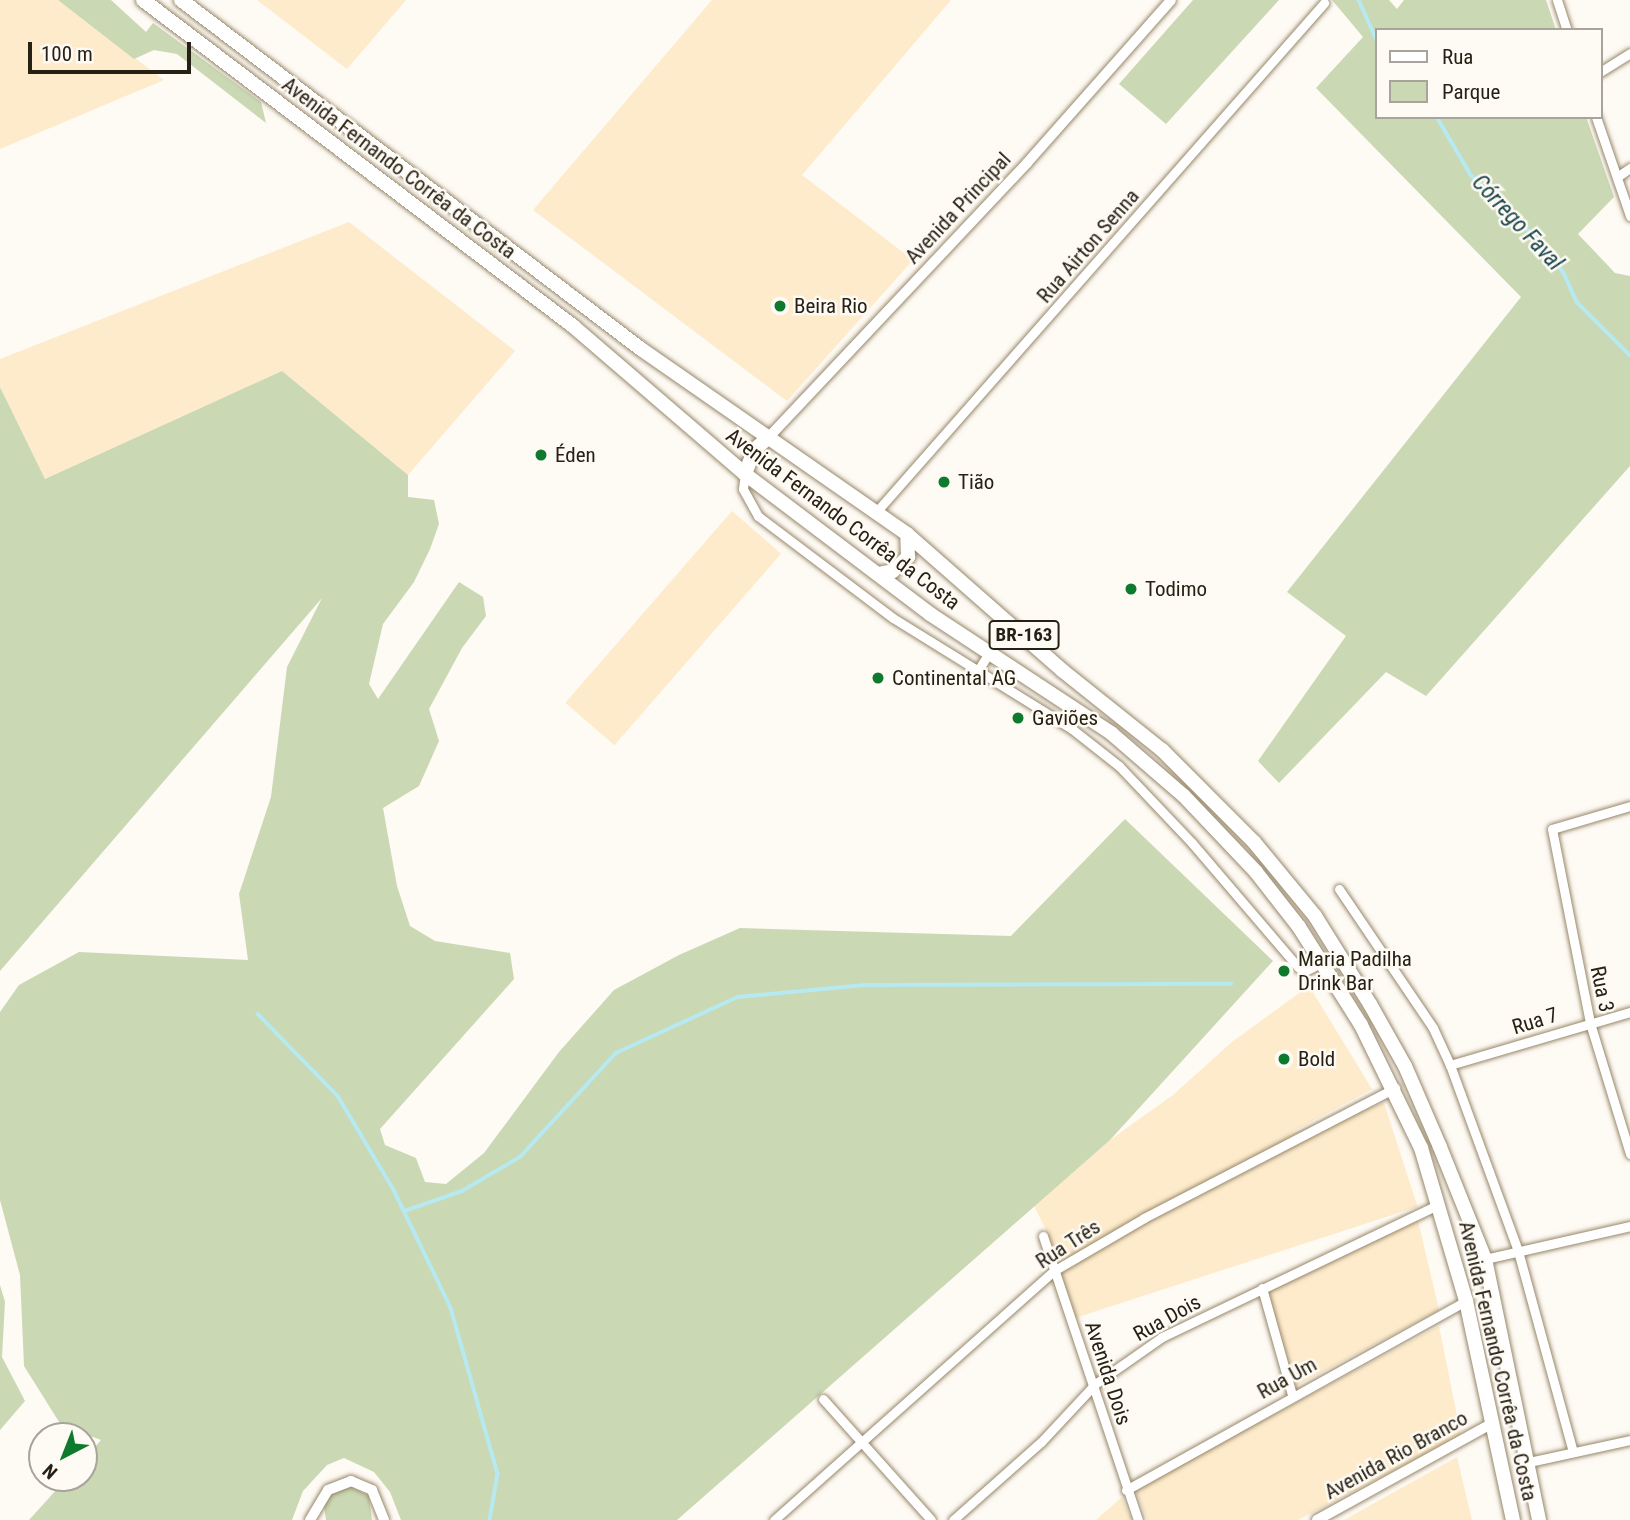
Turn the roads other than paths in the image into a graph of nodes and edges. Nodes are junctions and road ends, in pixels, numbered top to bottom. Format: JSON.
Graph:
{"nodes":[{"id":1,"x":143,"y":0,"type":"edge"},
{"id":2,"x":181,"y":0,"type":"edge"},
{"id":3,"x":1171,"y":0,"type":"edge"},
{"id":4,"x":1557,"y":0,"type":"edge"},
{"id":5,"x":1324,"y":3,"type":"dead end"},
{"id":6,"x":1566,"y":28,"type":"edge"},
{"id":7,"x":1630,"y":53,"type":"edge"},
{"id":8,"x":1602,"y":71,"type":"edge"},
{"id":9,"x":1597,"y":119,"type":"edge"},
{"id":10,"x":1630,"y":168,"type":"edge"},
{"id":11,"x":1617,"y":177,"type":"junction"},
{"id":12,"x":1630,"y":216,"type":"edge"},
{"id":13,"x":768,"y":438,"type":"junction"},
{"id":14,"x":746,"y":474,"type":"junction"},
{"id":15,"x":877,"y":511,"type":"junction"},
{"id":16,"x":907,"y":534,"type":"junction"},
{"id":17,"x":878,"y":574,"type":"junction"},
{"id":18,"x":989,"y":653,"type":"junction"},
{"id":19,"x":977,"y":671,"type":"junction"},
{"id":20,"x":1630,"y":806,"type":"edge"},
{"id":21,"x":1339,"y":889,"type":"dead end"},
{"id":22,"x":1322,"y":962,"type":"junction"},
{"id":23,"x":1630,"y":1012,"type":"edge"},
{"id":24,"x":1590,"y":1023,"type":"junction"},
{"id":25,"x":1450,"y":1065,"type":"junction"},
{"id":26,"x":1395,"y":1088,"type":"junction"},
{"id":27,"x":1630,"y":1154,"type":"edge"},
{"id":28,"x":1438,"y":1204,"type":"junction"},
{"id":29,"x":1630,"y":1226,"type":"edge"},
{"id":30,"x":1043,"y":1236,"type":"dead end"},
{"id":31,"x":1518,"y":1251,"type":"junction"},
{"id":32,"x":1485,"y":1259,"type":"junction"},
{"id":33,"x":1055,"y":1270,"type":"junction"},
{"id":34,"x":1262,"y":1288,"type":"junction"},
{"id":35,"x":1466,"y":1301,"type":"junction"},
{"id":36,"x":1095,"y":1384,"type":"junction"},
{"id":37,"x":1292,"y":1395,"type":"junction"},
{"id":38,"x":822,"y":1399,"type":"dead end"},
{"id":39,"x":1493,"y":1423,"type":"junction"},
{"id":40,"x":1630,"y":1440,"type":"edge"},
{"id":41,"x":862,"y":1442,"type":"junction"},
{"id":42,"x":1573,"y":1452,"type":"junction"},
{"id":43,"x":1529,"y":1462,"type":"junction"},
{"id":44,"x":1126,"y":1490,"type":"junction"},
{"id":45,"x":321,"y":1504,"type":"junction"},
{"id":46,"x":310,"y":1520,"type":"edge"},
{"id":47,"x":321,"y":1520,"type":"edge"},
{"id":48,"x":382,"y":1520,"type":"edge"},
{"id":49,"x":774,"y":1520,"type":"edge"},
{"id":50,"x":931,"y":1520,"type":"edge"},
{"id":51,"x":953,"y":1520,"type":"edge"},
{"id":52,"x":1138,"y":1520,"type":"edge"},
{"id":53,"x":1317,"y":1520,"type":"edge"},
{"id":54,"x":1513,"y":1520,"type":"edge"},
{"id":55,"x":1539,"y":1520,"type":"edge"}],
"edges":[{"from":1,"to":14,"type":"highway","name":"Avenida Fernando Corrêa da Costa","number":"BR-163"},
{"from":2,"to":13,"type":"highway","name":"Avenida Fernando Corrêa da Costa","number":"BR-163"},
{"from":3,"to":13,"type":"street","name":"Avenida Principal"},
{"from":4,"to":6,"type":"street"},
{"from":5,"to":15,"type":"street","name":"Rua Airton Senna"},
{"from":7,"to":8,"type":"street"},
{"from":9,"to":11,"type":"street"},
{"from":10,"to":11,"type":"street"},
{"from":11,"to":12,"type":"street"},
{"from":13,"to":14,"type":"highway"},
{"from":13,"to":15,"type":"highway","name":"Avenida Fernando Corrêa da Costa","number":"BR-163"},
{"from":14,"to":17,"type":"highway","name":"Avenida Fernando Corrêa da Costa","number":"BR-163"},
{"from":14,"to":19,"type":"street"},
{"from":15,"to":16,"type":"highway","name":"Avenida Fernando Corrêa da Costa","number":"BR-163"},
{"from":16,"to":17,"type":"highway"},
{"from":16,"to":32,"type":"highway","name":"Avenida Fernando Corrêa da Costa","number":"BR-163"},
{"from":17,"to":18,"type":"highway","name":"Avenida Fernando Corrêa da Costa","number":"BR-163"},
{"from":18,"to":19,"type":"street"},
{"from":18,"to":22,"type":"highway","name":"Avenida Fernando Corrêa da Costa","number":"BR-163"},
{"from":19,"to":22,"type":"street"},
{"from":20,"to":24,"type":"street","name":"Rua 3"},
{"from":21,"to":25,"type":"street"},
{"from":22,"to":26,"type":"highway","name":"Avenida Fernando Corrêa da Costa","number":"BR-163"},
{"from":23,"to":24,"type":"street","name":"Rua 7"},
{"from":24,"to":25,"type":"street","name":"Rua 7"},
{"from":24,"to":27,"type":"street","name":"Rua 3"},
{"from":25,"to":31,"type":"street"},
{"from":26,"to":28,"type":"highway","name":"Avenida Fernando Corrêa da Costa","number":"BR-163"},
{"from":26,"to":33,"type":"street","name":"Rua Três"},
{"from":28,"to":34,"type":"street","name":"Rua Dois"},
{"from":28,"to":35,"type":"highway","name":"Avenida Fernando Corrêa da Costa","number":"BR-163"},
{"from":29,"to":31,"type":"street"},
{"from":30,"to":33,"type":"street","name":"Avenida Dois"},
{"from":31,"to":32,"type":"street"},
{"from":31,"to":42,"type":"street"},
{"from":32,"to":43,"type":"highway","name":"Avenida Fernando Corrêa da Costa","number":"BR-163"},
{"from":33,"to":36,"type":"street","name":"Avenida Dois"},
{"from":33,"to":41,"type":"street","name":"Rua Três"},
{"from":34,"to":36,"type":"street","name":"Rua Dois"},
{"from":34,"to":37,"type":"street"},
{"from":35,"to":37,"type":"street","name":"Rua Um"},
{"from":35,"to":39,"type":"highway","name":"Avenida Fernando Corrêa da Costa","number":"BR-163"},
{"from":36,"to":44,"type":"street","name":"Avenida Dois"},
{"from":36,"to":51,"type":"street","name":"Rua Dois"},
{"from":37,"to":44,"type":"street","name":"Rua Um"},
{"from":38,"to":41,"type":"street"},
{"from":39,"to":53,"type":"street","name":"Avenida Rio Branco"},
{"from":39,"to":54,"type":"highway","name":"Avenida Fernando Corrêa da Costa","number":"BR-163"},
{"from":40,"to":42,"type":"street"},
{"from":41,"to":49,"type":"street","name":"Rua Três"},
{"from":41,"to":50,"type":"street"},
{"from":42,"to":43,"type":"street"},
{"from":43,"to":55,"type":"highway","name":"Avenida Fernando Corrêa da Costa","number":"BR-163"},
{"from":44,"to":52,"type":"street","name":"Avenida Dois"},
{"from":45,"to":46,"type":"street"},
{"from":45,"to":47,"type":"street"},
{"from":45,"to":48,"type":"street"}]}
